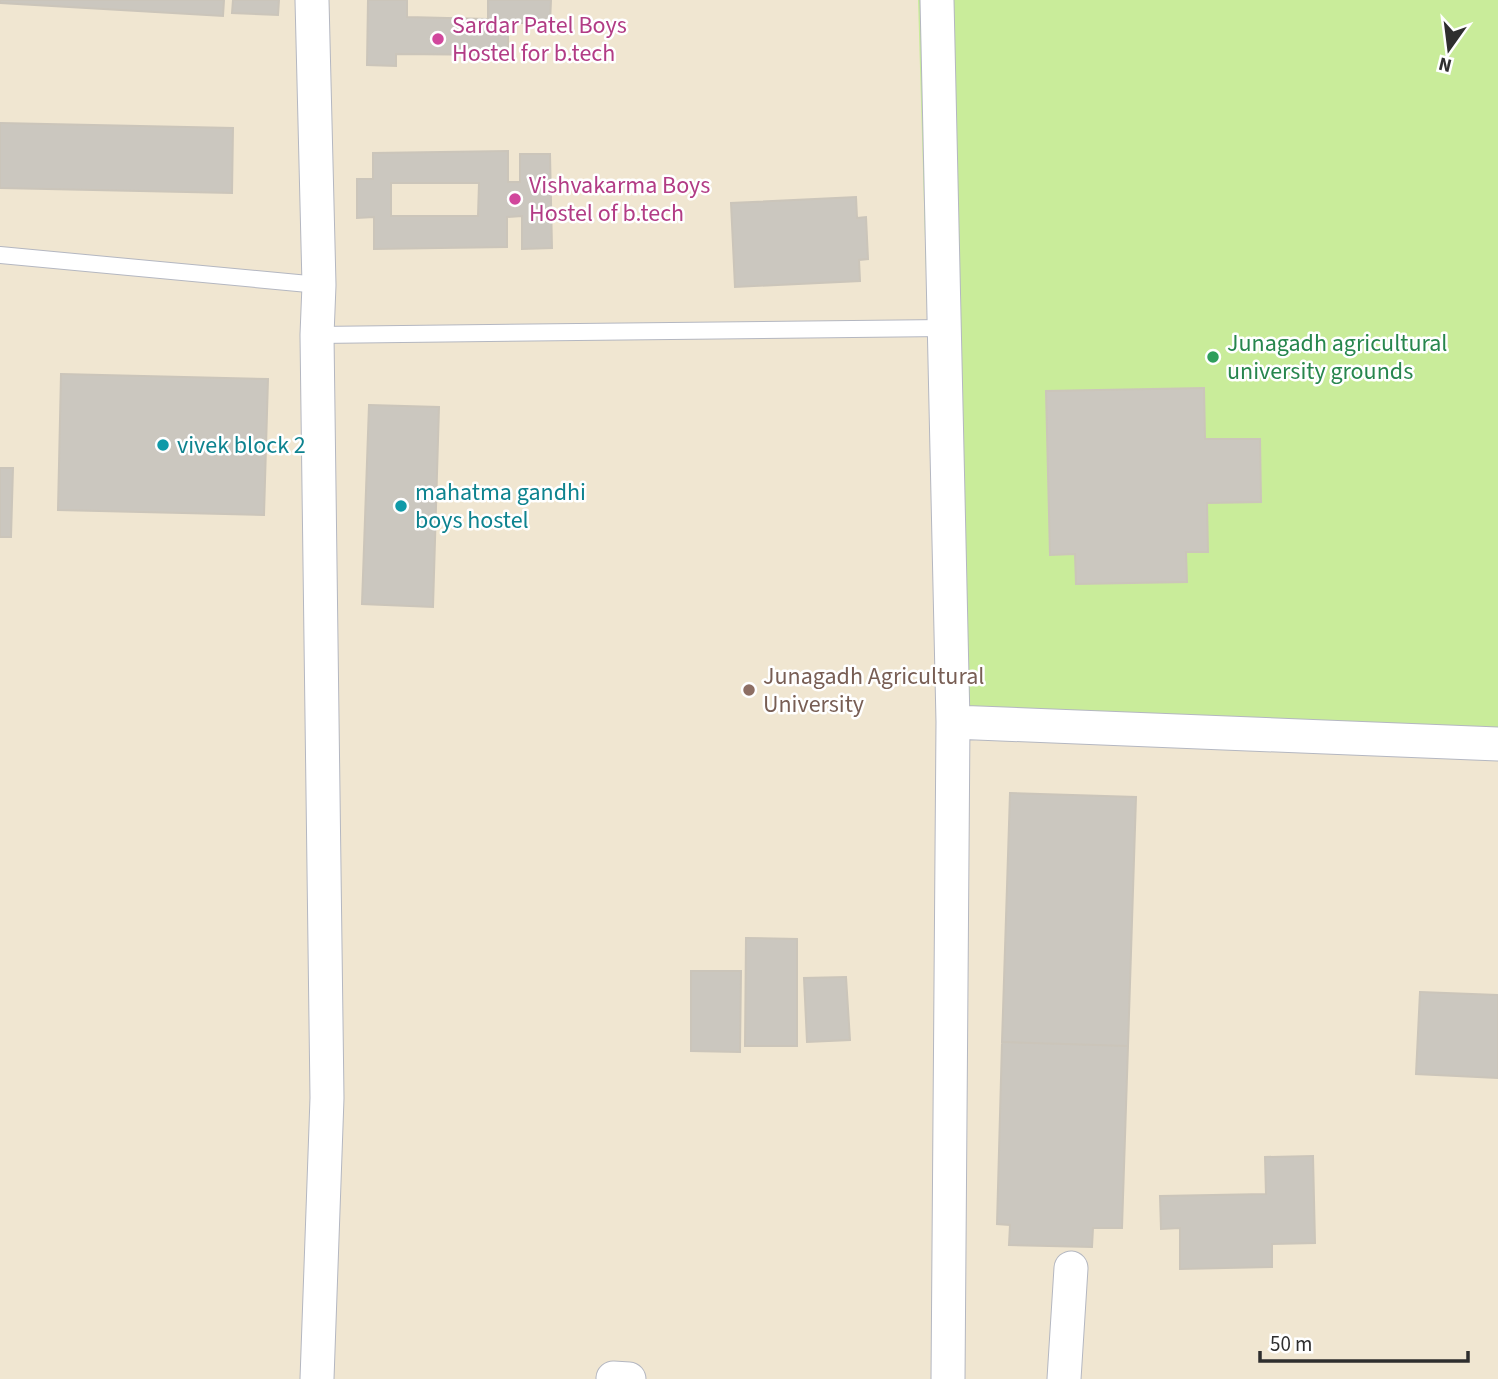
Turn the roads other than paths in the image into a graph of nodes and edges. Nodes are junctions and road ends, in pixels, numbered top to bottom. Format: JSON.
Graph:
{"nodes":[{"id":1,"x":312,"y":0,"type":"edge"},
{"id":2,"x":937,"y":0,"type":"edge"},
{"id":3,"x":0,"y":255,"type":"edge"},
{"id":4,"x":319,"y":285,"type":"junction"},
{"id":5,"x":944,"y":328,"type":"junction"},
{"id":6,"x":317,"y":335,"type":"junction"},
{"id":7,"x":953,"y":722,"type":"junction"},
{"id":8,"x":1498,"y":744,"type":"edge"},
{"id":9,"x":1071,"y":1268,"type":"dead end"},
{"id":10,"x":613,"y":1378,"type":"edge"},
{"id":11,"x":317,"y":1379,"type":"edge"},
{"id":12,"x":629,"y":1379,"type":"edge"},
{"id":13,"x":948,"y":1379,"type":"edge"},
{"id":14,"x":1064,"y":1379,"type":"edge"}],
"edges":[{"from":1,"to":4,"type":"street"},
{"from":2,"to":5,"type":"street"},
{"from":3,"to":4,"type":"lane"},
{"from":4,"to":6,"type":"street"},
{"from":5,"to":6,"type":"lane"},
{"from":5,"to":7,"type":"street"},
{"from":6,"to":11,"type":"street"},
{"from":7,"to":8,"type":"street"},
{"from":7,"to":13,"type":"street"},
{"from":9,"to":14,"type":"street"},
{"from":10,"to":12,"type":"street"}]}
